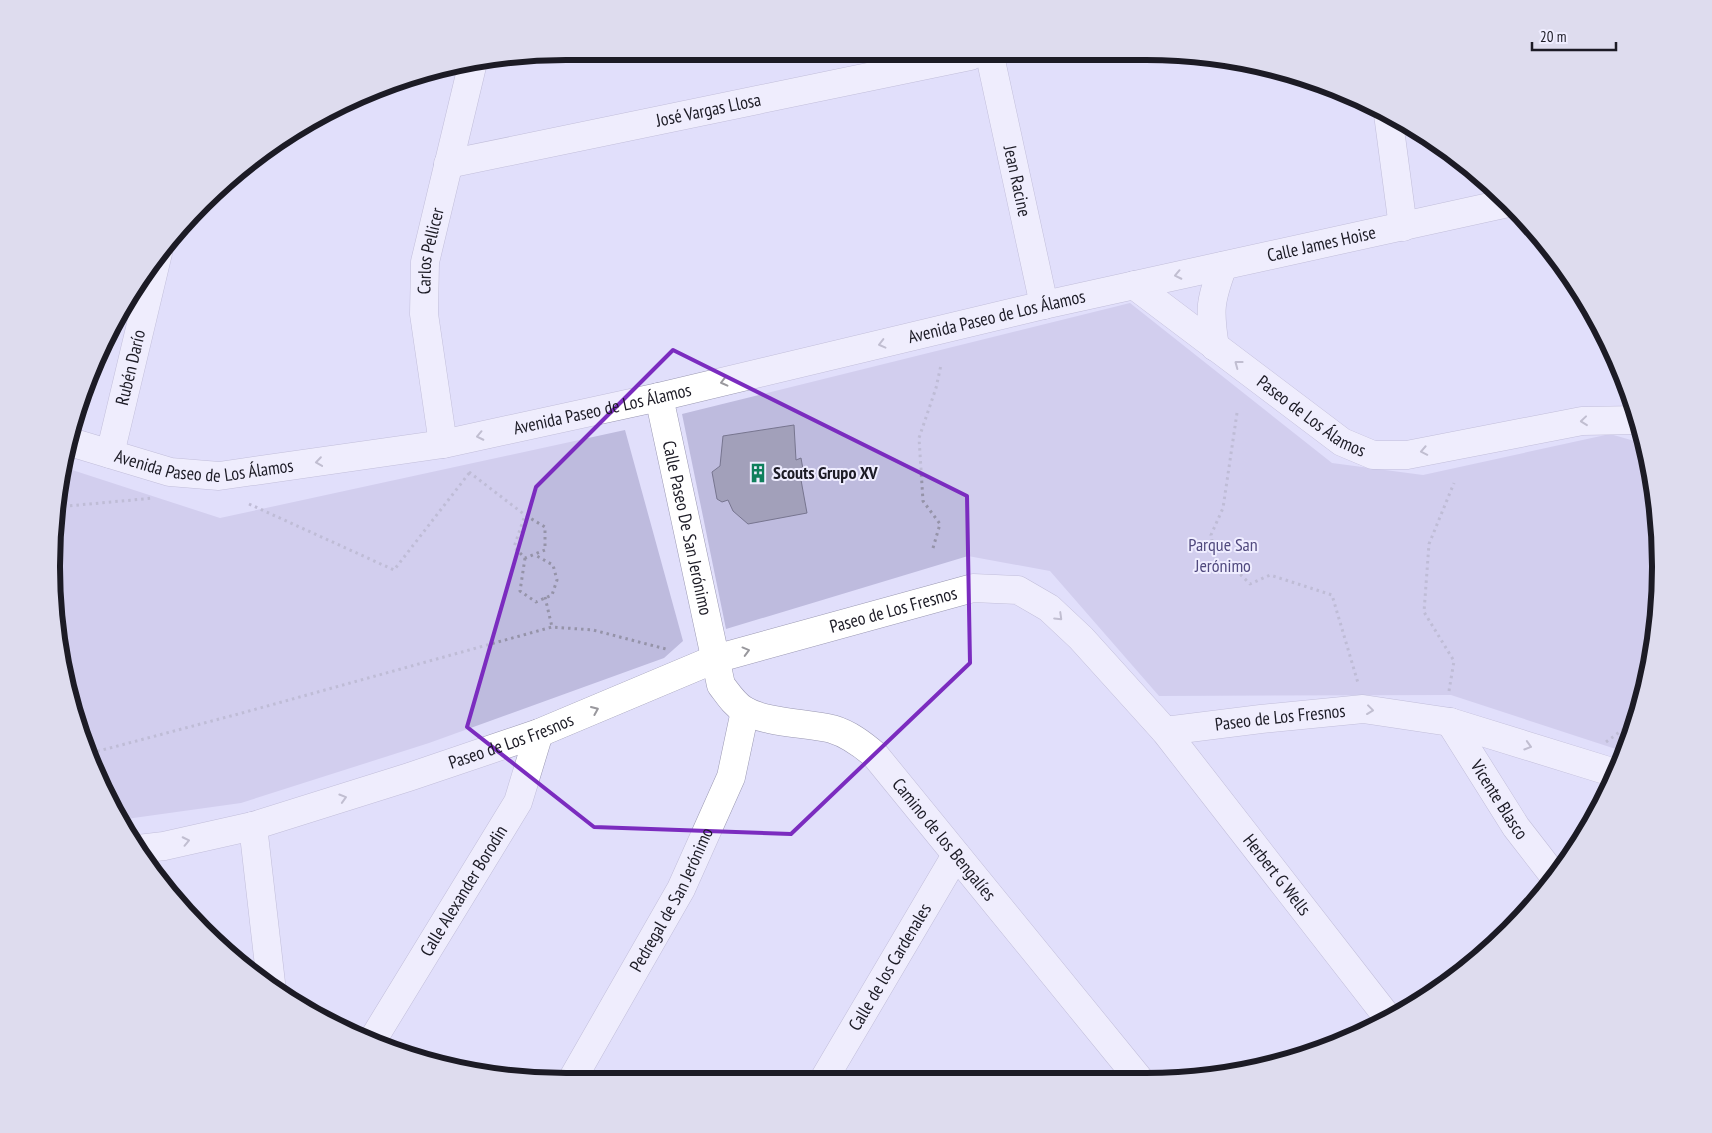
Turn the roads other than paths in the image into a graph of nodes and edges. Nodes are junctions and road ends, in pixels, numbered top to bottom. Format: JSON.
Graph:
{"nodes":[{"id":1,"x":951,"y":60,"type":"edge"},
{"id":2,"x":991,"y":60,"type":"edge"},
{"id":3,"x":471,"y":69,"type":"edge"},
{"id":4,"x":1389,"y":123,"type":"edge"},
{"id":5,"x":448,"y":164,"type":"junction"},
{"id":6,"x":1500,"y":205,"type":"edge"},
{"id":7,"x":1403,"y":226,"type":"junction"},
{"id":8,"x":1223,"y":266,"type":"junction"},
{"id":9,"x":153,"y":275,"type":"edge"},
{"id":10,"x":1134,"y":285,"type":"junction"},
{"id":11,"x":1044,"y":305,"type":"junction"},
{"id":12,"x":1215,"y":347,"type":"junction"},
{"id":13,"x":659,"y":397,"type":"junction"},
{"id":14,"x":1630,"y":419,"type":"edge"},
{"id":15,"x":75,"y":443,"type":"edge"},
{"id":16,"x":443,"y":444,"type":"junction"},
{"id":17,"x":110,"y":454,"type":"junction"},
{"id":18,"x":715,"y":659,"type":"junction"},
{"id":19,"x":745,"y":711,"type":"junction"},
{"id":20,"x":1450,"y":722,"type":"junction"},
{"id":21,"x":1165,"y":732,"type":"junction"},
{"id":22,"x":539,"y":733,"type":"junction"},
{"id":23,"x":1608,"y":771,"type":"edge"},
{"id":24,"x":253,"y":826,"type":"junction"},
{"id":25,"x":145,"y":848,"type":"edge"},
{"id":26,"x":956,"y":855,"type":"junction"},
{"id":27,"x":1550,"y":871,"type":"edge"},
{"id":28,"x":270,"y":977,"type":"edge"},
{"id":29,"x":1384,"y":1013,"type":"edge"},
{"id":30,"x":376,"y":1035,"type":"edge"},
{"id":31,"x":576,"y":1073,"type":"edge"},
{"id":32,"x":828,"y":1073,"type":"edge"},
{"id":33,"x":1134,"y":1073,"type":"edge"}],
"edges":[{"from":1,"to":5,"type":"street","name":"José Vargas Llosa"},
{"from":2,"to":11,"type":"street","name":"Jean Racine"},
{"from":3,"to":5,"type":"street","name":"Carlos Pellicer"},
{"from":4,"to":7,"type":"street"},
{"from":5,"to":16,"type":"street","name":"Carlos Pellicer"},
{"from":6,"to":7,"type":"street","name":"Calle James Hoise"},
{"from":7,"to":8,"type":"street","name":"Calle James Hoise"},
{"from":8,"to":10,"type":"street","name":"Calle James Hoise","one_way":true},
{"from":8,"to":12,"type":"street"},
{"from":9,"to":17,"type":"street","name":"Rubén Darío"},
{"from":10,"to":11,"type":"street","name":"Avenida Paseo de Los Álamos"},
{"from":10,"to":12,"type":"street","name":"Paseo de Los Álamos"},
{"from":11,"to":13,"type":"street","name":"Avenida Paseo de Los Álamos","one_way":true},
{"from":14,"to":12,"type":"street","name":"Paseo de Los Álamos","one_way":true},
{"from":13,"to":16,"type":"street","name":"Avenida Paseo de Los Álamos","one_way":true},
{"from":13,"to":18,"type":"street","name":"Calle Paseo De San Jerónimo"},
{"from":15,"to":17,"type":"street","name":"Avenida Paseo de Los Álamos"},
{"from":16,"to":17,"type":"street","name":"Avenida Paseo de Los Álamos","one_way":true},
{"from":18,"to":19,"type":"street","name":"Camino de los Bengalíes"},
{"from":18,"to":21,"type":"street","name":"Paseo de Los Fresnos","one_way":true},
{"from":22,"to":18,"type":"street","name":"Paseo de Los Fresnos","one_way":true},
{"from":19,"to":26,"type":"street","name":"Camino de los Bengalíes"},
{"from":19,"to":31,"type":"street","name":"Pedregal de San Jerónimo"},
{"from":21,"to":20,"type":"street","name":"Paseo de Los Fresnos","one_way":true},
{"from":20,"to":23,"type":"street","name":"Paseo de Los Fresnos","one_way":true},
{"from":20,"to":27,"type":"street","name":"Vicente Blasco"},
{"from":21,"to":29,"type":"street","name":"Herbert G Wells"},
{"from":24,"to":22,"type":"street","name":"Paseo de Los Fresnos","one_way":true},
{"from":22,"to":30,"type":"street","name":"Calle Alexander Borodin"},
{"from":25,"to":24,"type":"street","name":"Paseo de Los Fresnos","one_way":true},
{"from":24,"to":28,"type":"street"},
{"from":26,"to":32,"type":"street","name":"Calle de los Cardenales"},
{"from":26,"to":33,"type":"street","name":"Camino de los Bengalíes"}]}
